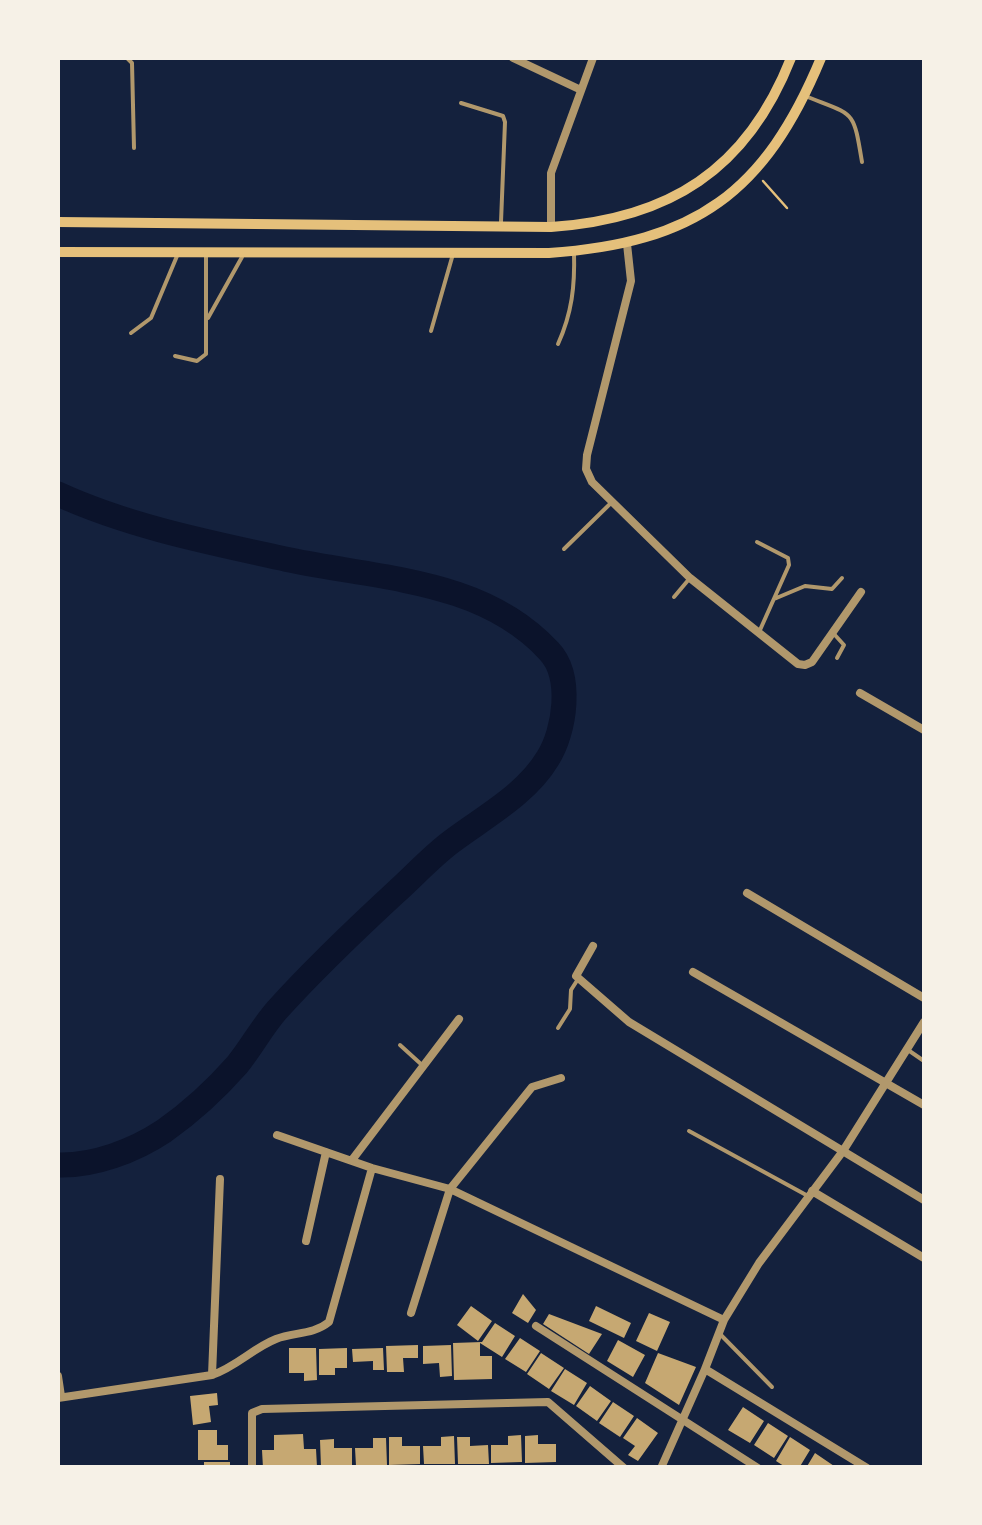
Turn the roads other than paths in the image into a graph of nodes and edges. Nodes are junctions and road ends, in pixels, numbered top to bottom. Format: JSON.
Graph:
{"nodes":[{"id":1,"x":58,"y":58,"type":"edge"},
{"id":2,"x":88,"y":58,"type":"edge"},
{"id":3,"x":127,"y":58,"type":"edge"},
{"id":4,"x":512,"y":58,"type":"edge"},
{"id":5,"x":593,"y":58,"type":"edge"},
{"id":6,"x":791,"y":58,"type":"edge"},
{"id":7,"x":822,"y":58,"type":"edge"},
{"id":8,"x":582,"y":90,"type":"junction"},
{"id":9,"x":805,"y":96,"type":"junction"},
{"id":10,"x":461,"y":103,"type":"dead end"},
{"id":11,"x":134,"y":148,"type":"dead end"},
{"id":12,"x":862,"y":162,"type":"dead end"},
{"id":13,"x":58,"y":222,"type":"edge"},
{"id":14,"x":501,"y":226,"type":"junction"},
{"id":15,"x":552,"y":227,"type":"junction"},
{"id":16,"x":626,"y":244,"type":"junction"},
{"id":17,"x":574,"y":251,"type":"junction"},
{"id":18,"x":58,"y":252,"type":"edge"},
{"id":19,"x":179,"y":252,"type":"junction"},
{"id":20,"x":206,"y":252,"type":"junction"},
{"id":21,"x":245,"y":252,"type":"junction"},
{"id":22,"x":454,"y":253,"type":"junction"},
{"id":23,"x":206,"y":322,"type":"junction"},
{"id":24,"x":431,"y":330,"type":"dead end"},
{"id":25,"x":131,"y":333,"type":"dead end"},
{"id":26,"x":558,"y":344,"type":"dead end"},
{"id":27,"x":175,"y":356,"type":"dead end"},
{"id":28,"x":613,"y":502,"type":"junction"},
{"id":29,"x":757,"y":542,"type":"dead end"},
{"id":30,"x":564,"y":549,"type":"dead end"},
{"id":31,"x":690,"y":578,"type":"junction"},
{"id":32,"x":842,"y":578,"type":"dead end"},
{"id":33,"x":861,"y":592,"type":"dead end"},
{"id":34,"x":674,"y":597,"type":"dead end"},
{"id":35,"x":774,"y":599,"type":"junction"},
{"id":36,"x":832,"y":632,"type":"junction"},
{"id":37,"x":758,"y":634,"type":"junction"},
{"id":38,"x":838,"y":658,"type":"dead end"},
{"id":39,"x":924,"y":688,"type":"edge"},
{"id":40,"x":860,"y":693,"type":"dead end"},
{"id":41,"x":924,"y":698,"type":"edge"},
{"id":42,"x":924,"y":730,"type":"edge"},
{"id":43,"x":747,"y":892,"type":"dead end"},
{"id":44,"x":593,"y":946,"type":"dead end"},
{"id":45,"x":694,"y":972,"type":"dead end"},
{"id":46,"x":578,"y":979,"type":"junction"},
{"id":47,"x":924,"y":998,"type":"edge"},
{"id":48,"x":459,"y":1018,"type":"dead end"},
{"id":49,"x":924,"y":1022,"type":"edge"},
{"id":50,"x":558,"y":1028,"type":"dead end"},
{"id":51,"x":400,"y":1044,"type":"dead end"},
{"id":52,"x":907,"y":1049,"type":"junction"},
{"id":53,"x":924,"y":1061,"type":"edge"},
{"id":54,"x":424,"y":1066,"type":"junction"},
{"id":55,"x":561,"y":1078,"type":"dead end"},
{"id":56,"x":887,"y":1081,"type":"junction"},
{"id":57,"x":924,"y":1105,"type":"edge"},
{"id":58,"x":689,"y":1131,"type":"dead end"},
{"id":59,"x":276,"y":1135,"type":"dead end"},
{"id":60,"x":843,"y":1151,"type":"junction"},
{"id":61,"x":326,"y":1152,"type":"junction"},
{"id":62,"x":352,"y":1160,"type":"junction"},
{"id":63,"x":372,"y":1168,"type":"junction"},
{"id":64,"x":220,"y":1180,"type":"dead end"},
{"id":65,"x":450,"y":1190,"type":"junction"},
{"id":66,"x":810,"y":1194,"type":"junction"},
{"id":67,"x":924,"y":1200,"type":"edge"},
{"id":68,"x":306,"y":1241,"type":"dead end"},
{"id":69,"x":924,"y":1258,"type":"edge"},
{"id":70,"x":411,"y":1313,"type":"dead end"},
{"id":71,"x":724,"y":1320,"type":"junction"},
{"id":72,"x":536,"y":1326,"type":"dead end"},
{"id":73,"x":719,"y":1333,"type":"junction"},
{"id":74,"x":706,"y":1369,"type":"junction"},
{"id":75,"x":212,"y":1375,"type":"junction"},
{"id":76,"x":58,"y":1376,"type":"edge"},
{"id":77,"x":772,"y":1386,"type":"dead end"},
{"id":78,"x":59,"y":1397,"type":"edge"},
{"id":79,"x":684,"y":1420,"type":"junction"},
{"id":80,"x":252,"y":1468,"type":"edge"},
{"id":81,"x":624,"y":1468,"type":"edge"},
{"id":82,"x":661,"y":1468,"type":"edge"},
{"id":83,"x":758,"y":1468,"type":"edge"},
{"id":84,"x":867,"y":1468,"type":"edge"}],
"edges":[{"from":1,"to":2,"type":"lane"},
{"from":3,"to":11,"type":"lane"},
{"from":4,"to":8,"type":"street"},
{"from":5,"to":8,"type":"street"},
{"from":6,"to":15,"type":"main road"},
{"from":7,"to":9,"type":"main road"},
{"from":8,"to":15,"type":"street"},
{"from":9,"to":12,"type":"lane"},
{"from":9,"to":16,"type":"main road"},
{"from":10,"to":14,"type":"lane"},
{"from":13,"to":14,"type":"main road"},
{"from":14,"to":15,"type":"main road"},
{"from":16,"to":17,"type":"main road"},
{"from":16,"to":28,"type":"street"},
{"from":17,"to":22,"type":"main road"},
{"from":17,"to":26,"type":"lane"},
{"from":18,"to":19,"type":"main road"},
{"from":19,"to":20,"type":"main road"},
{"from":19,"to":25,"type":"lane"},
{"from":20,"to":21,"type":"main road"},
{"from":20,"to":23,"type":"lane"},
{"from":21,"to":22,"type":"main road"},
{"from":21,"to":23,"type":"lane"},
{"from":22,"to":24,"type":"lane"},
{"from":23,"to":27,"type":"lane"},
{"from":28,"to":30,"type":"lane"},
{"from":28,"to":31,"type":"street"},
{"from":29,"to":35,"type":"lane"},
{"from":31,"to":34,"type":"lane"},
{"from":31,"to":37,"type":"street"},
{"from":32,"to":35,"type":"lane"},
{"from":33,"to":36,"type":"street"},
{"from":35,"to":37,"type":"lane"},
{"from":36,"to":37,"type":"street"},
{"from":36,"to":38,"type":"lane"},
{"from":39,"to":41,"type":"lane"},
{"from":40,"to":42,"type":"street"},
{"from":43,"to":47,"type":"street"},
{"from":44,"to":46,"type":"street"},
{"from":45,"to":56,"type":"street"},
{"from":46,"to":50,"type":"lane"},
{"from":46,"to":60,"type":"street"},
{"from":48,"to":54,"type":"street"},
{"from":49,"to":52,"type":"street"},
{"from":51,"to":54,"type":"lane"},
{"from":52,"to":53,"type":"lane"},
{"from":52,"to":56,"type":"street"},
{"from":54,"to":62,"type":"street"},
{"from":55,"to":65,"type":"street"},
{"from":56,"to":57,"type":"street"},
{"from":56,"to":60,"type":"street"},
{"from":58,"to":66,"type":"lane"},
{"from":59,"to":61,"type":"street"},
{"from":60,"to":66,"type":"street"},
{"from":60,"to":67,"type":"street"},
{"from":61,"to":62,"type":"street"},
{"from":61,"to":68,"type":"street"},
{"from":62,"to":63,"type":"street"},
{"from":63,"to":65,"type":"street"},
{"from":63,"to":75,"type":"street"},
{"from":64,"to":75,"type":"street"},
{"from":65,"to":70,"type":"street"},
{"from":65,"to":71,"type":"street"},
{"from":66,"to":69,"type":"street"},
{"from":66,"to":71,"type":"street"},
{"from":71,"to":73,"type":"street"},
{"from":72,"to":79,"type":"street"},
{"from":73,"to":74,"type":"street"},
{"from":73,"to":77,"type":"lane"},
{"from":74,"to":79,"type":"street"},
{"from":74,"to":84,"type":"street"},
{"from":75,"to":78,"type":"street"},
{"from":76,"to":78,"type":"street"},
{"from":79,"to":82,"type":"street"},
{"from":79,"to":83,"type":"street"},
{"from":80,"to":81,"type":"street"}]}
